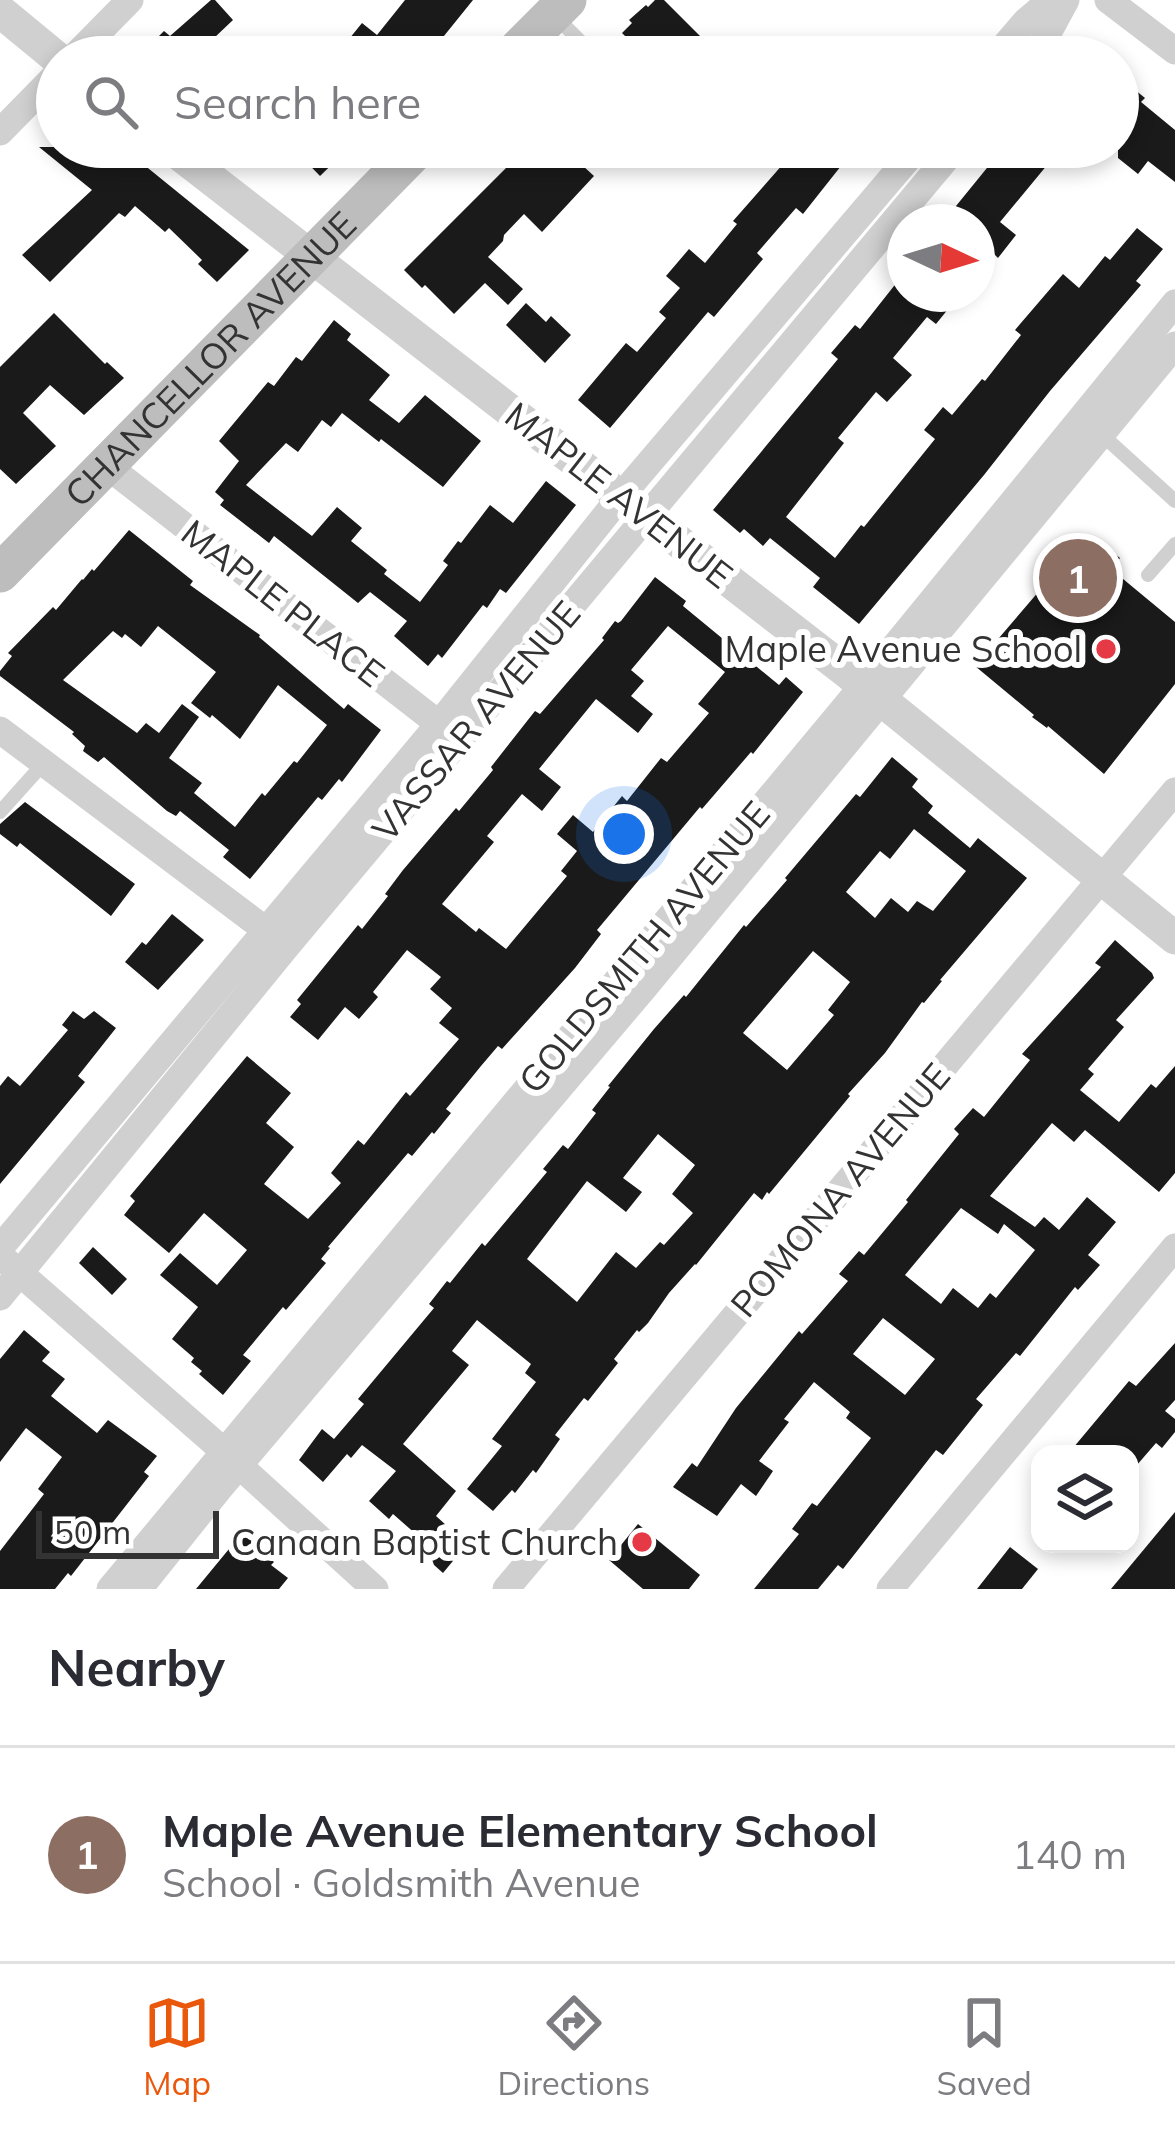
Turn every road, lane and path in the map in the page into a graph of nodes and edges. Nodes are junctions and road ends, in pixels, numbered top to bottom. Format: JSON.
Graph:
{"nodes":[{"id":1,"x":130,"y":0,"type":"edge"},
{"id":2,"x":1051,"y":0,"type":"edge"},
{"id":3,"x":1066,"y":0,"type":"edge"},
{"id":4,"x":1108,"y":0,"type":"edge"},
{"id":5,"x":560,"y":7,"type":"edge"},
{"id":6,"x":0,"y":11,"type":"edge"},
{"id":7,"x":95,"y":36,"type":"edge"},
{"id":8,"x":531,"y":36,"type":"edge"},
{"id":9,"x":581,"y":36,"type":"edge"},
{"id":10,"x":1013,"y":36,"type":"edge"},
{"id":11,"x":1046,"y":36,"type":"edge"},
{"id":12,"x":36,"y":41,"type":"edge"},
{"id":13,"x":1175,"y":51,"type":"edge"},
{"id":14,"x":36,"y":95,"type":"edge"},
{"id":15,"x":0,"y":132,"type":"edge"},
{"id":16,"x":197,"y":168,"type":"edge"},
{"id":17,"x":398,"y":168,"type":"edge"},
{"id":18,"x":901,"y":168,"type":"edge"},
{"id":19,"x":939,"y":168,"type":"edge"},
{"id":20,"x":844,"y":234,"type":"junction"},
{"id":21,"x":867,"y":254,"type":"junction"},
{"id":22,"x":310,"y":255,"type":"junction"},
{"id":23,"x":1175,"y":303,"type":"edge"},
{"id":24,"x":1175,"y":346,"type":"edge"},
{"id":25,"x":1091,"y":426,"type":"junction"},
{"id":26,"x":106,"y":464,"type":"junction"},
{"id":27,"x":1175,"y":501,"type":"edge"},
{"id":28,"x":633,"y":506,"type":"junction"},
{"id":29,"x":1175,"y":544,"type":"edge"},
{"id":30,"x":0,"y":573,"type":"edge"},
{"id":31,"x":1148,"y":575,"type":"dead end"},
{"id":32,"x":872,"y":692,"type":"junction"},
{"id":33,"x":0,"y":730,"type":"edge"},
{"id":34,"x":448,"y":734,"type":"junction"},
{"id":35,"x":43,"y":764,"type":"junction"},
{"id":36,"x":1175,"y":791,"type":"edge"},
{"id":37,"x":0,"y":812,"type":"edge"},
{"id":38,"x":1100,"y":880,"type":"junction"},
{"id":39,"x":276,"y":938,"type":"junction"},
{"id":40,"x":1175,"y":938,"type":"edge"},
{"id":41,"x":1175,"y":1247,"type":"edge"},
{"id":42,"x":7,"y":1259,"type":"edge"},
{"id":43,"x":0,"y":1297,"type":"edge"},
{"id":44,"x":232,"y":1458,"type":"junction"},
{"id":45,"x":110,"y":1589,"type":"edge"},
{"id":46,"x":139,"y":1589,"type":"edge"},
{"id":47,"x":375,"y":1589,"type":"edge"},
{"id":48,"x":506,"y":1589,"type":"edge"},
{"id":49,"x":890,"y":1589,"type":"edge"}],
"edges":[{"from":1,"to":7,"type":"street"},
{"from":2,"to":10,"type":"street"},
{"from":3,"to":11,"type":"street"},
{"from":4,"to":13,"type":"street"},
{"from":5,"to":8,"type":"main road"},
{"from":5,"to":9,"type":"lane"},
{"from":6,"to":12,"type":"street"},
{"from":14,"to":15,"type":"street"},
{"from":16,"to":22,"type":"street","name":"MAPLE AVENUE"},
{"from":17,"to":22,"type":"main road","name":"CHANCELLOR AVENUE"},
{"from":18,"to":20,"type":"street","name":"VASSAR AVENUE"},
{"from":19,"to":21,"type":"street","name":"VASSAR AVENUE"},
{"from":20,"to":21,"type":"street"},
{"from":20,"to":28,"type":"street","name":"VASSAR AVENUE"},
{"from":21,"to":28,"type":"street","name":"VASSAR AVENUE"},
{"from":22,"to":26,"type":"main road","name":"CHANCELLOR AVENUE"},
{"from":22,"to":28,"type":"street","name":"MAPLE AVENUE"},
{"from":23,"to":25,"type":"street","name":"GOLDSMITH AVENUE"},
{"from":24,"to":25,"type":"street","name":"GOLDSMITH AVENUE"},
{"from":25,"to":27,"type":"lane"},
{"from":25,"to":32,"type":"street","name":"GOLDSMITH AVENUE"},
{"from":26,"to":30,"type":"main road","name":"CHANCELLOR AVENUE"},
{"from":26,"to":34,"type":"street","name":"MAPLE PLACE"},
{"from":28,"to":32,"type":"street","name":"MAPLE AVENUE"},
{"from":28,"to":34,"type":"street","name":"VASSAR AVENUE"},
{"from":29,"to":31,"type":"lane"},
{"from":32,"to":38,"type":"street","name":"MAPLE AVENUE"},
{"from":32,"to":44,"type":"street","name":"GOLDSMITH AVENUE"},
{"from":33,"to":35,"type":"street"},
{"from":34,"to":39,"type":"street","name":"VASSAR AVENUE"},
{"from":35,"to":37,"type":"lane"},
{"from":35,"to":39,"type":"street"},
{"from":36,"to":38,"type":"street","name":"POMONA AVENUE"},
{"from":38,"to":40,"type":"street","name":"MAPLE AVENUE"},
{"from":38,"to":48,"type":"street","name":"POMONA AVENUE"},
{"from":39,"to":42,"type":"street","name":"VASSAR AVENUE"},
{"from":41,"to":49,"type":"street"},
{"from":42,"to":43,"type":"street","name":"VASSAR AVENUE"},
{"from":42,"to":44,"type":"street"},
{"from":44,"to":45,"type":"street","name":"GOLDSMITH AVENUE"},
{"from":44,"to":46,"type":"street","name":"GOLDSMITH AVENUE"},
{"from":44,"to":47,"type":"street"}]}
